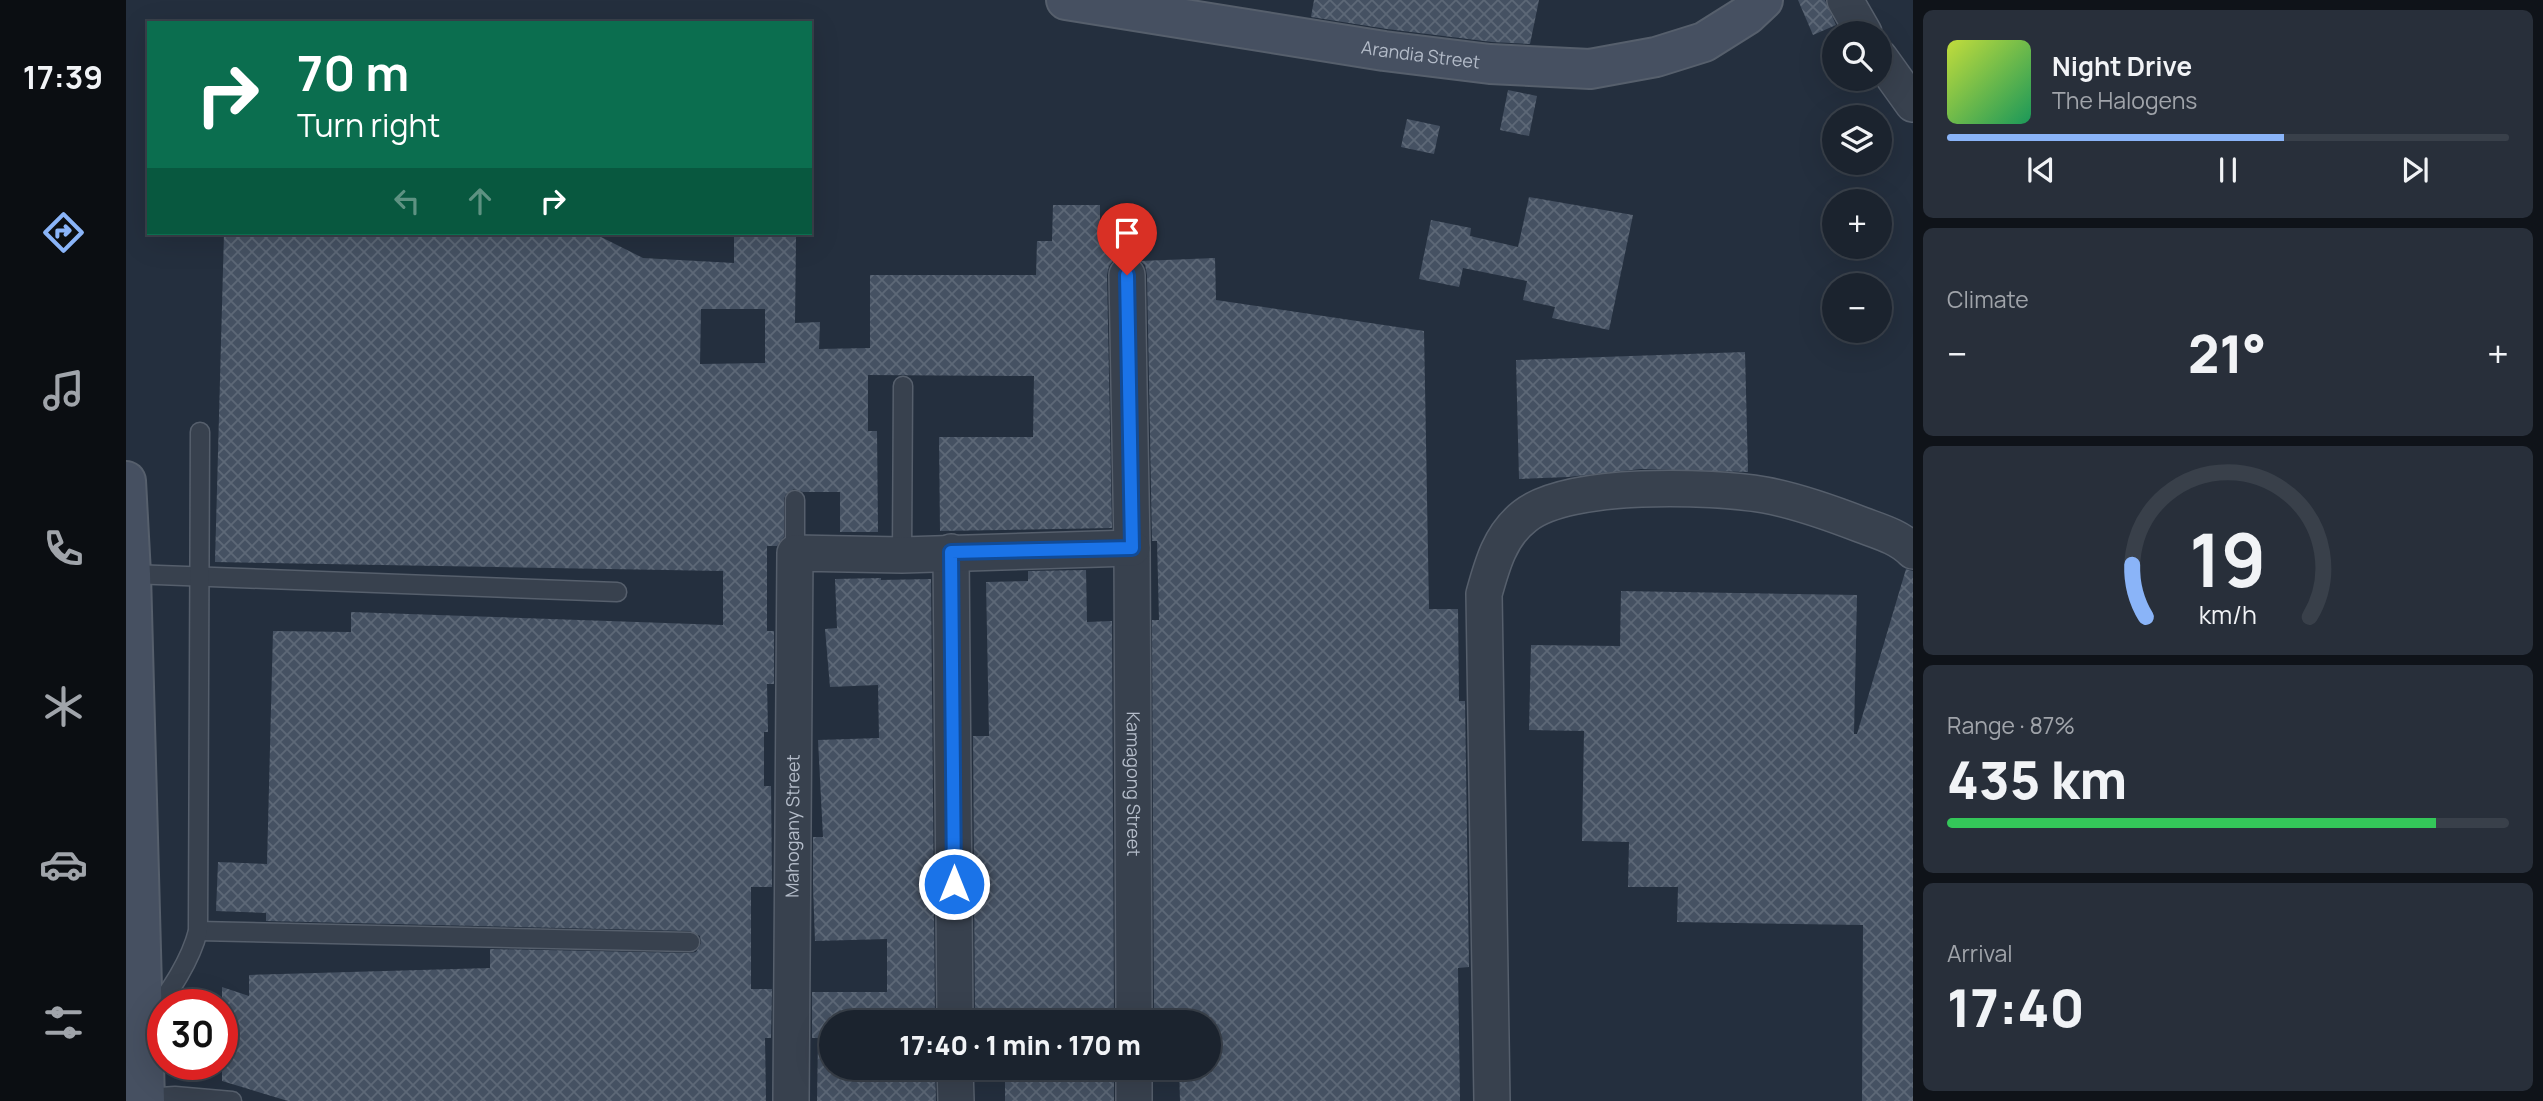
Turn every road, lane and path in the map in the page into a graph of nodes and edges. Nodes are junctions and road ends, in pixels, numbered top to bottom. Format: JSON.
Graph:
{"nodes":[{"id":1,"x":1066,"y":0,"type":"edge"},
{"id":2,"x":1763,"y":0,"type":"edge"},
{"id":3,"x":1845,"y":0,"type":"edge"},
{"id":4,"x":1857,"y":21,"type":"edge"},
{"id":5,"x":1892,"y":75,"type":"edge"},
{"id":6,"x":1913,"y":104,"type":"edge"},
{"id":7,"x":1127,"y":275,"type":"dead end"},
{"id":8,"x":903,"y":386,"type":"dead end"},
{"id":9,"x":200,"y":432,"type":"dead end"},
{"id":10,"x":126,"y":481,"type":"edge"},
{"id":11,"x":795,"y":500,"type":"dead end"},
{"id":12,"x":1132,"y":548,"type":"junction"},
{"id":13,"x":1913,"y":551,"type":"edge"},
{"id":14,"x":951,"y":552,"type":"junction"},
{"id":15,"x":795,"y":553,"type":"junction"},
{"id":16,"x":129,"y":555,"type":"edge"},
{"id":17,"x":902,"y":555,"type":"junction"},
{"id":18,"x":200,"y":575,"type":"junction"},
{"id":19,"x":617,"y":592,"type":"dead end"},
{"id":20,"x":132,"y":827,"type":"edge"},
{"id":21,"x":198,"y":932,"type":"junction"},
{"id":22,"x":690,"y":942,"type":"dead end"},
{"id":23,"x":955,"y":1010,"type":"edge"},
{"id":24,"x":1134,"y":1010,"type":"edge"},
{"id":25,"x":144,"y":1028,"type":"junction"},
{"id":26,"x":955,"y":1080,"type":"edge"},
{"id":27,"x":1134,"y":1080,"type":"edge"},
{"id":28,"x":145,"y":1099,"type":"edge"},
{"id":29,"x":232,"y":1101,"type":"edge"},
{"id":30,"x":791,"y":1101,"type":"edge"},
{"id":31,"x":956,"y":1101,"type":"edge"},
{"id":32,"x":1134,"y":1101,"type":"edge"},
{"id":33,"x":1492,"y":1101,"type":"edge"}],
"edges":[{"from":1,"to":2,"type":"street","name":"Arandia Street"},
{"from":3,"to":4,"type":"street"},
{"from":5,"to":6,"type":"street"},
{"from":7,"to":12,"type":"street","name":"Kamagong Street"},
{"from":8,"to":17,"type":"lane"},
{"from":9,"to":18,"type":"lane"},
{"from":10,"to":16,"type":"street"},
{"from":11,"to":15,"type":"lane"},
{"from":12,"to":14,"type":"street"},
{"from":12,"to":24,"type":"street","name":"Kamagong Street"},
{"from":13,"to":33,"type":"street"},
{"from":14,"to":17,"type":"street"},
{"from":14,"to":23,"type":"street"},
{"from":15,"to":17,"type":"street"},
{"from":15,"to":30,"type":"street","name":"Mahogany Street"},
{"from":16,"to":18,"type":"lane"},
{"from":16,"to":20,"type":"street"},
{"from":18,"to":19,"type":"lane"},
{"from":18,"to":21,"type":"lane"},
{"from":20,"to":25,"type":"street"},
{"from":21,"to":22,"type":"lane"},
{"from":21,"to":25,"type":"lane"},
{"from":25,"to":28,"type":"street"},
{"from":26,"to":31,"type":"street"},
{"from":27,"to":32,"type":"street"},
{"from":28,"to":29,"type":"lane"}]}
